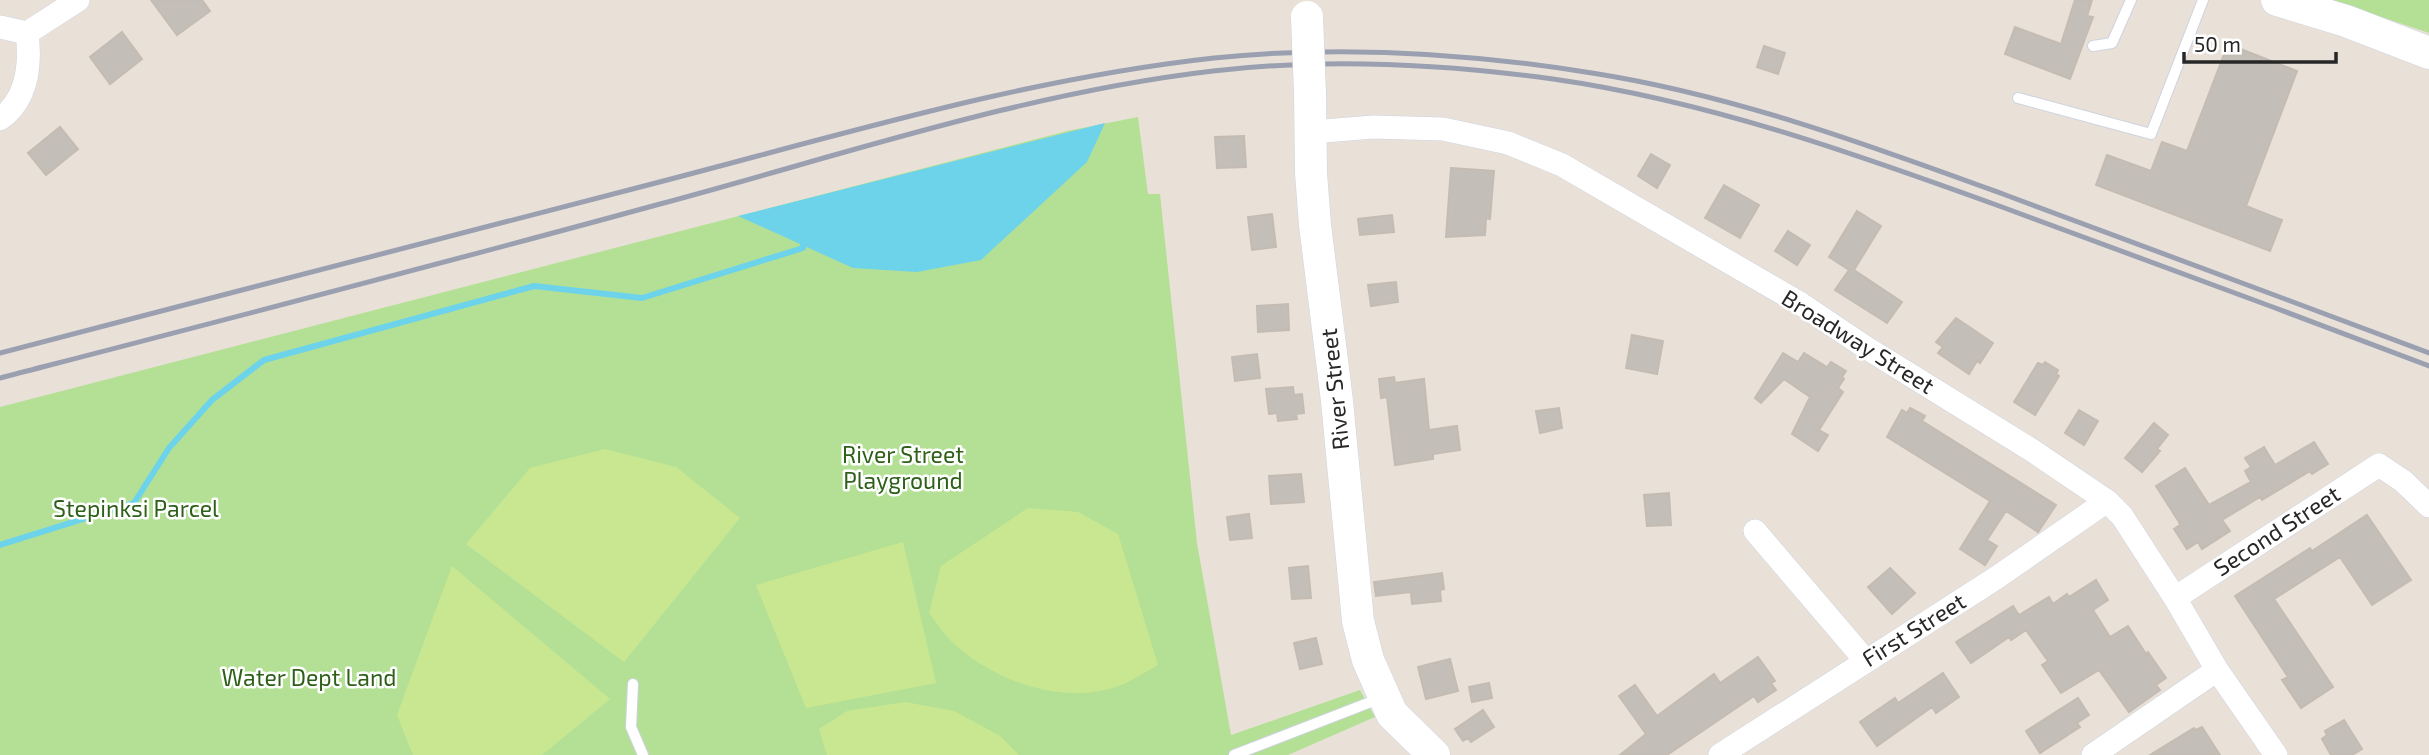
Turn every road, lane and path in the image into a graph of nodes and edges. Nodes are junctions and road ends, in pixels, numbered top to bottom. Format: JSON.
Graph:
{"nodes":[{"id":1,"x":78,"y":0,"type":"edge"},
{"id":2,"x":2131,"y":0,"type":"edge"},
{"id":3,"x":2203,"y":0,"type":"edge"},
{"id":4,"x":2277,"y":0,"type":"edge"},
{"id":5,"x":1308,"y":8,"type":"edge"},
{"id":6,"x":0,"y":27,"type":"edge"},
{"id":7,"x":27,"y":33,"type":"junction"},
{"id":8,"x":2093,"y":46,"type":"dead end"},
{"id":9,"x":2429,"y":53,"type":"edge"},
{"id":10,"x":2018,"y":98,"type":"dead end"},
{"id":11,"x":0,"y":120,"type":"edge"},
{"id":12,"x":1312,"y":132,"type":"junction"},
{"id":13,"x":2107,"y":501,"type":"junction"},
{"id":14,"x":2429,"y":506,"type":"edge"},
{"id":15,"x":1755,"y":531,"type":"dead end"},
{"id":16,"x":2175,"y":598,"type":"junction"},
{"id":17,"x":1866,"y":661,"type":"junction"},
{"id":18,"x":2217,"y":670,"type":"junction"},
{"id":19,"x":633,"y":684,"type":"dead end"},
{"id":20,"x":1383,"y":697,"type":"junction"},
{"id":21,"x":643,"y":755,"type":"edge"},
{"id":22,"x":1234,"y":755,"type":"edge"},
{"id":23,"x":1434,"y":755,"type":"edge"},
{"id":24,"x":1720,"y":755,"type":"edge"},
{"id":25,"x":2093,"y":755,"type":"edge"},
{"id":26,"x":2276,"y":755,"type":"edge"}],
"edges":[{"from":1,"to":7,"type":"street"},
{"from":2,"to":8,"type":"lane"},
{"from":3,"to":10,"type":"lane"},
{"from":4,"to":9,"type":"main road"},
{"from":5,"to":12,"type":"main road","name":"River Street","bridge":true},
{"from":6,"to":7,"type":"street"},
{"from":7,"to":11,"type":"street"},
{"from":12,"to":13,"type":"street","name":"Broadway Street"},
{"from":12,"to":20,"type":"main road","name":"River Street"},
{"from":13,"to":16,"type":"street","name":"Broadway Street"},
{"from":13,"to":17,"type":"street","name":"First Street"},
{"from":14,"to":16,"type":"street","name":"Second Street"},
{"from":15,"to":17,"type":"street"},
{"from":16,"to":18,"type":"street","name":"Broadway Street"},
{"from":17,"to":24,"type":"street","name":"First Street"},
{"from":18,"to":25,"type":"street"},
{"from":18,"to":26,"type":"street","name":"Broadway Street"},
{"from":19,"to":21,"type":"lane"},
{"from":20,"to":22,"type":"lane"},
{"from":20,"to":23,"type":"main road","name":"River Street"}]}
